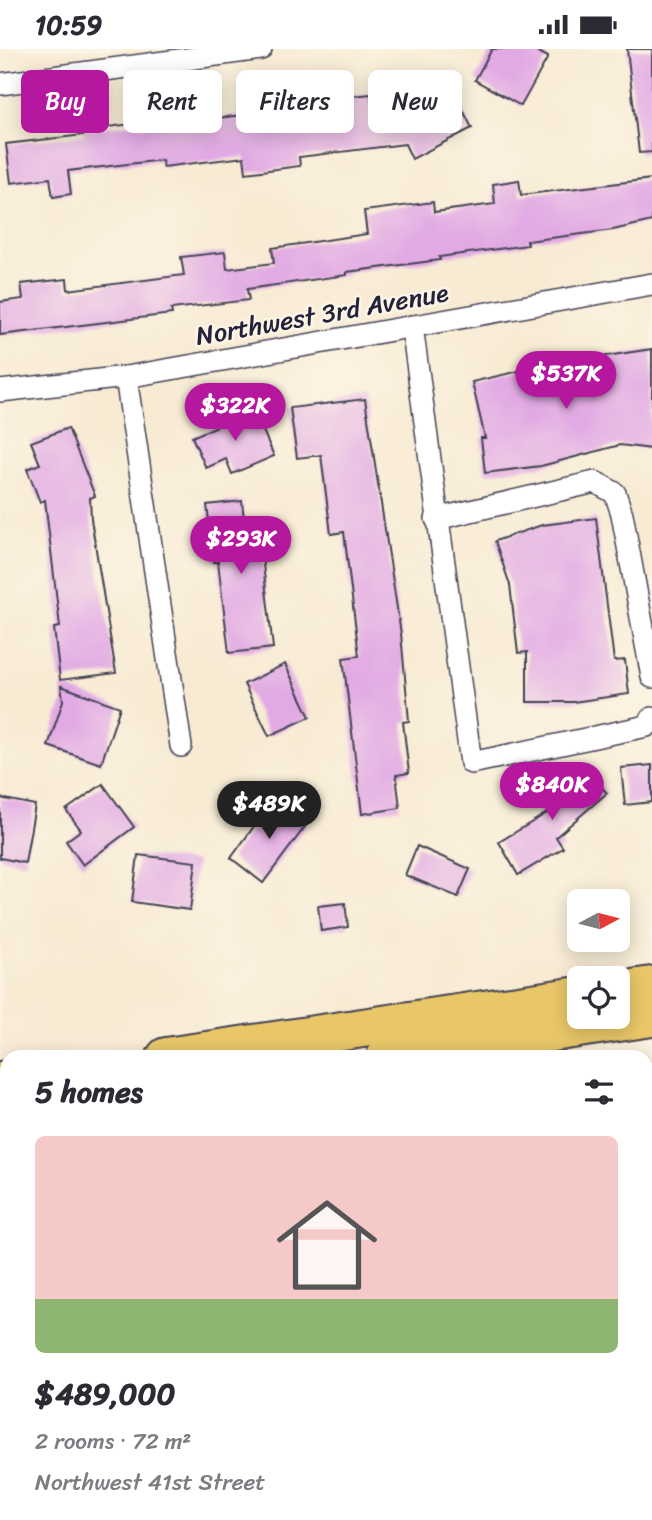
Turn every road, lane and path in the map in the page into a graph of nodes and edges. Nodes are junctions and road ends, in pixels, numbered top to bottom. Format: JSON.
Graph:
{"nodes":[{"id":1,"x":261,"y":49,"type":"edge"},
{"id":2,"x":0,"y":84,"type":"edge"},
{"id":3,"x":652,"y":284,"type":"edge"},
{"id":4,"x":412,"y":326,"type":"junction"},
{"id":5,"x":126,"y":376,"type":"junction"},
{"id":6,"x":0,"y":391,"type":"edge"},
{"id":7,"x":436,"y":519,"type":"junction"},
{"id":8,"x":652,"y":677,"type":"edge"},
{"id":9,"x":652,"y":718,"type":"edge"},
{"id":10,"x":181,"y":746,"type":"dead end"},
{"id":11,"x":652,"y":986,"type":"edge"},
{"id":12,"x":630,"y":989,"type":"edge"},
{"id":13,"x":567,"y":998,"type":"edge"},
{"id":14,"x":652,"y":1017,"type":"edge"},
{"id":15,"x":652,"y":1042,"type":"edge"},
{"id":16,"x":213,"y":1050,"type":"edge"},
{"id":17,"x":433,"y":1050,"type":"edge"},
{"id":18,"x":589,"y":1050,"type":"edge"}],
"edges":[{"from":1,"to":2,"type":"street"},
{"from":3,"to":4,"type":"street","name":"Northwest 3rd Avenue"},
{"from":4,"to":5,"type":"street","name":"Northwest 3rd Avenue"},
{"from":4,"to":7,"type":"street"},
{"from":5,"to":6,"type":"street","name":"Northwest 3rd Avenue"},
{"from":5,"to":10,"type":"street"},
{"from":7,"to":8,"type":"street"},
{"from":7,"to":9,"type":"street"},
{"from":11,"to":12,"type":"highway"},
{"from":13,"to":16,"type":"highway"},
{"from":14,"to":17,"type":"highway"},
{"from":15,"to":18,"type":"highway"}]}
